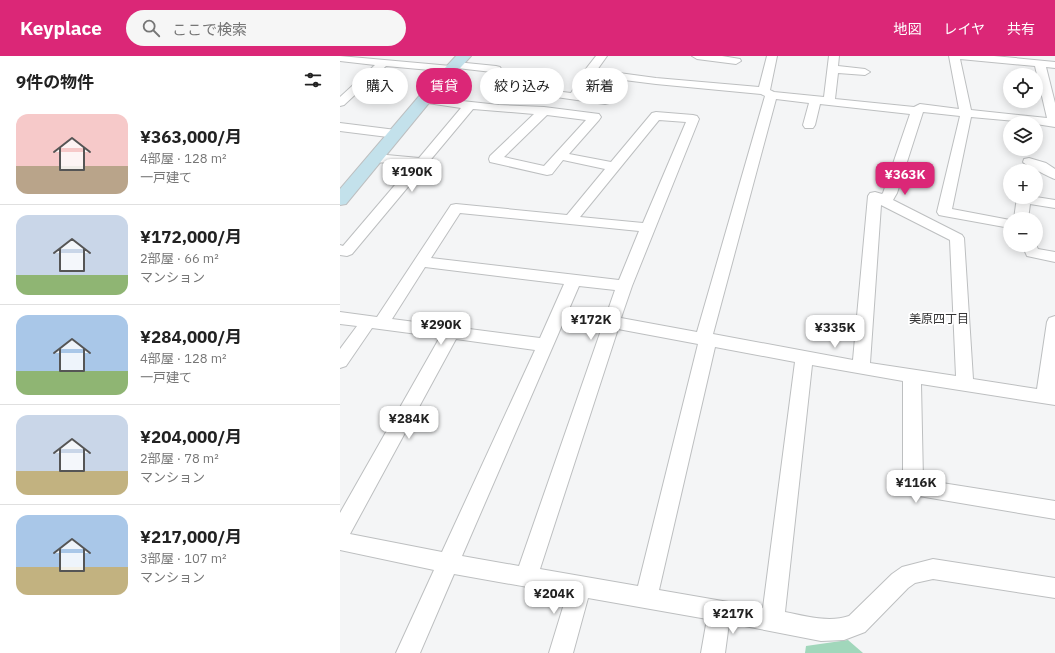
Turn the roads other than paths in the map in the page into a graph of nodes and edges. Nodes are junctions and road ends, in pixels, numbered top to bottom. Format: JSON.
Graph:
{"nodes":[{"id":1,"x":602,"y":56,"type":"edge"},
{"id":2,"x":697,"y":56,"type":"edge"},
{"id":3,"x":772,"y":56,"type":"edge"},
{"id":4,"x":834,"y":56,"type":"edge"},
{"id":5,"x":954,"y":56,"type":"edge"},
{"id":6,"x":961,"y":56,"type":"edge"},
{"id":7,"x":340,"y":58,"type":"edge"},
{"id":8,"x":737,"y":58,"type":"edge"},
{"id":9,"x":384,"y":62,"type":"junction"},
{"id":10,"x":457,"y":63,"type":"edge"},
{"id":11,"x":1040,"y":64,"type":"junction"},
{"id":12,"x":1055,"y":65,"type":"edge"},
{"id":13,"x":490,"y":68,"type":"edge"},
{"id":14,"x":592,"y":68,"type":"edge"},
{"id":15,"x":833,"y":69,"type":"junction"},
{"id":16,"x":866,"y":72,"type":"dead end"},
{"id":17,"x":628,"y":77,"type":"edge"},
{"id":18,"x":722,"y":87,"type":"junction"},
{"id":19,"x":767,"y":93,"type":"junction"},
{"id":20,"x":815,"y":100,"type":"junction"},
{"id":21,"x":829,"y":101,"type":"junction"},
{"id":22,"x":340,"y":103,"type":"edge"},
{"id":23,"x":422,"y":104,"type":"edge"},
{"id":24,"x":461,"y":104,"type":"edge"},
{"id":25,"x":470,"y":105,"type":"junction"},
{"id":26,"x":544,"y":111,"type":"junction"},
{"id":27,"x":917,"y":111,"type":"junction"},
{"id":28,"x":966,"y":114,"type":"junction"},
{"id":29,"x":1003,"y":118,"type":"edge"},
{"id":30,"x":1043,"y":122,"type":"edge"},
{"id":31,"x":1055,"y":123,"type":"edge"},
{"id":32,"x":809,"y":125,"type":"dead end"},
{"id":33,"x":340,"y":127,"type":"edge"},
{"id":34,"x":396,"y":134,"type":"junction"},
{"id":35,"x":560,"y":156,"type":"junction"},
{"id":36,"x":376,"y":158,"type":"junction"},
{"id":37,"x":422,"y":162,"type":"junction"},
{"id":38,"x":614,"y":167,"type":"junction"},
{"id":39,"x":1043,"y":167,"type":"edge"},
{"id":40,"x":1055,"y":175,"type":"edge"},
{"id":41,"x":340,"y":200,"type":"edge"},
{"id":42,"x":885,"y":201,"type":"junction"},
{"id":43,"x":1043,"y":202,"type":"edge"},
{"id":44,"x":1055,"y":204,"type":"edge"},
{"id":45,"x":570,"y":220,"type":"junction"},
{"id":46,"x":1003,"y":223,"type":"edge"},
{"id":47,"x":649,"y":228,"type":"junction"},
{"id":48,"x":340,"y":250,"type":"edge"},
{"id":49,"x":1032,"y":252,"type":"edge"},
{"id":50,"x":1055,"y":257,"type":"edge"},
{"id":51,"x":421,"y":262,"type":"junction"},
{"id":52,"x":574,"y":280,"type":"junction"},
{"id":53,"x":624,"y":286,"type":"junction"},
{"id":54,"x":340,"y":318,"type":"edge"},
{"id":55,"x":612,"y":322,"type":"junction"},
{"id":56,"x":1055,"y":322,"type":"edge"},
{"id":57,"x":374,"y":323,"type":"junction"},
{"id":58,"x":451,"y":333,"type":"junction"},
{"id":59,"x":705,"y":339,"type":"junction"},
{"id":60,"x":545,"y":345,"type":"junction"},
{"id":61,"x":804,"y":358,"type":"junction"},
{"id":62,"x":340,"y":362,"type":"edge"},
{"id":63,"x":861,"y":368,"type":"junction"},
{"id":64,"x":912,"y":377,"type":"junction"},
{"id":65,"x":965,"y":385,"type":"junction"},
{"id":66,"x":1050,"y":398,"type":"edge"},
{"id":67,"x":1055,"y":510,"type":"edge"},
{"id":68,"x":340,"y":532,"type":"edge"},
{"id":69,"x":340,"y":541,"type":"edge"},
{"id":70,"x":447,"y":563,"type":"junction"},
{"id":71,"x":526,"y":578,"type":"junction"},
{"id":72,"x":581,"y":586,"type":"junction"},
{"id":73,"x":1055,"y":588,"type":"edge"},
{"id":74,"x":646,"y":598,"type":"junction"},
{"id":75,"x":720,"y":610,"type":"junction"},
{"id":76,"x":774,"y":620,"type":"junction"},
{"id":77,"x":408,"y":653,"type":"edge"},
{"id":78,"x":561,"y":653,"type":"edge"},
{"id":79,"x":713,"y":653,"type":"edge"}],
"edges":[{"from":1,"to":14,"type":"street"},
{"from":2,"to":8,"type":"street"},
{"from":3,"to":19,"type":"street"},
{"from":4,"to":15,"type":"street"},
{"from":5,"to":28,"type":"street"},
{"from":6,"to":11,"type":"street"},
{"from":7,"to":9,"type":"street"},
{"from":8,"to":18,"type":"street"},
{"from":9,"to":10,"type":"street"},
{"from":9,"to":22,"type":"street"},
{"from":10,"to":13,"type":"street"},
{"from":11,"to":12,"type":"street"},
{"from":11,"to":31,"type":"street"},
{"from":15,"to":16,"type":"street"},
{"from":15,"to":21,"type":"street"},
{"from":17,"to":18,"type":"street"},
{"from":18,"to":19,"type":"street"},
{"from":19,"to":20,"type":"street"},
{"from":19,"to":59,"type":"street"},
{"from":20,"to":21,"type":"street"},
{"from":20,"to":32,"type":"street"},
{"from":21,"to":27,"type":"street"},
{"from":23,"to":34,"type":"street"},
{"from":24,"to":25,"type":"street"},
{"from":25,"to":26,"type":"street"},
{"from":25,"to":37,"type":"street"},
{"from":26,"to":35,"type":"street"},
{"from":26,"to":35,"type":"street"},
{"from":27,"to":28,"type":"street"},
{"from":27,"to":42,"type":"street"},
{"from":28,"to":29,"type":"street"},
{"from":28,"to":46,"type":"street"},
{"from":30,"to":31,"type":"street"},
{"from":33,"to":34,"type":"street"},
{"from":34,"to":36,"type":"street"},
{"from":35,"to":38,"type":"street"},
{"from":36,"to":37,"type":"street"},
{"from":36,"to":41,"type":"street"},
{"from":37,"to":48,"type":"street"},
{"from":38,"to":45,"type":"street"},
{"from":38,"to":47,"type":"street"},
{"from":39,"to":40,"type":"street"},
{"from":42,"to":63,"type":"street"},
{"from":42,"to":65,"type":"street"},
{"from":43,"to":44,"type":"street"},
{"from":45,"to":47,"type":"street"},
{"from":45,"to":51,"type":"street"},
{"from":47,"to":53,"type":"street"},
{"from":49,"to":50,"type":"street"},
{"from":51,"to":52,"type":"street"},
{"from":51,"to":57,"type":"street"},
{"from":52,"to":53,"type":"street"},
{"from":52,"to":60,"type":"street"},
{"from":53,"to":55,"type":"street"},
{"from":54,"to":57,"type":"street"},
{"from":55,"to":59,"type":"street"},
{"from":55,"to":71,"type":"street"},
{"from":56,"to":66,"type":"street"},
{"from":57,"to":58,"type":"street"},
{"from":57,"to":62,"type":"street"},
{"from":58,"to":60,"type":"street"},
{"from":58,"to":68,"type":"street"},
{"from":59,"to":61,"type":"street"},
{"from":59,"to":74,"type":"street"},
{"from":60,"to":70,"type":"street"},
{"from":61,"to":63,"type":"street"},
{"from":61,"to":76,"type":"street"},
{"from":63,"to":64,"type":"street"},
{"from":64,"to":65,"type":"street"},
{"from":64,"to":67,"type":"street"},
{"from":65,"to":66,"type":"street"},
{"from":69,"to":70,"type":"street"},
{"from":70,"to":71,"type":"street"},
{"from":70,"to":77,"type":"street"},
{"from":71,"to":72,"type":"street"},
{"from":72,"to":74,"type":"street"},
{"from":72,"to":78,"type":"street"},
{"from":73,"to":76,"type":"street"},
{"from":74,"to":75,"type":"street"},
{"from":75,"to":76,"type":"street"},
{"from":75,"to":79,"type":"street"}]}
